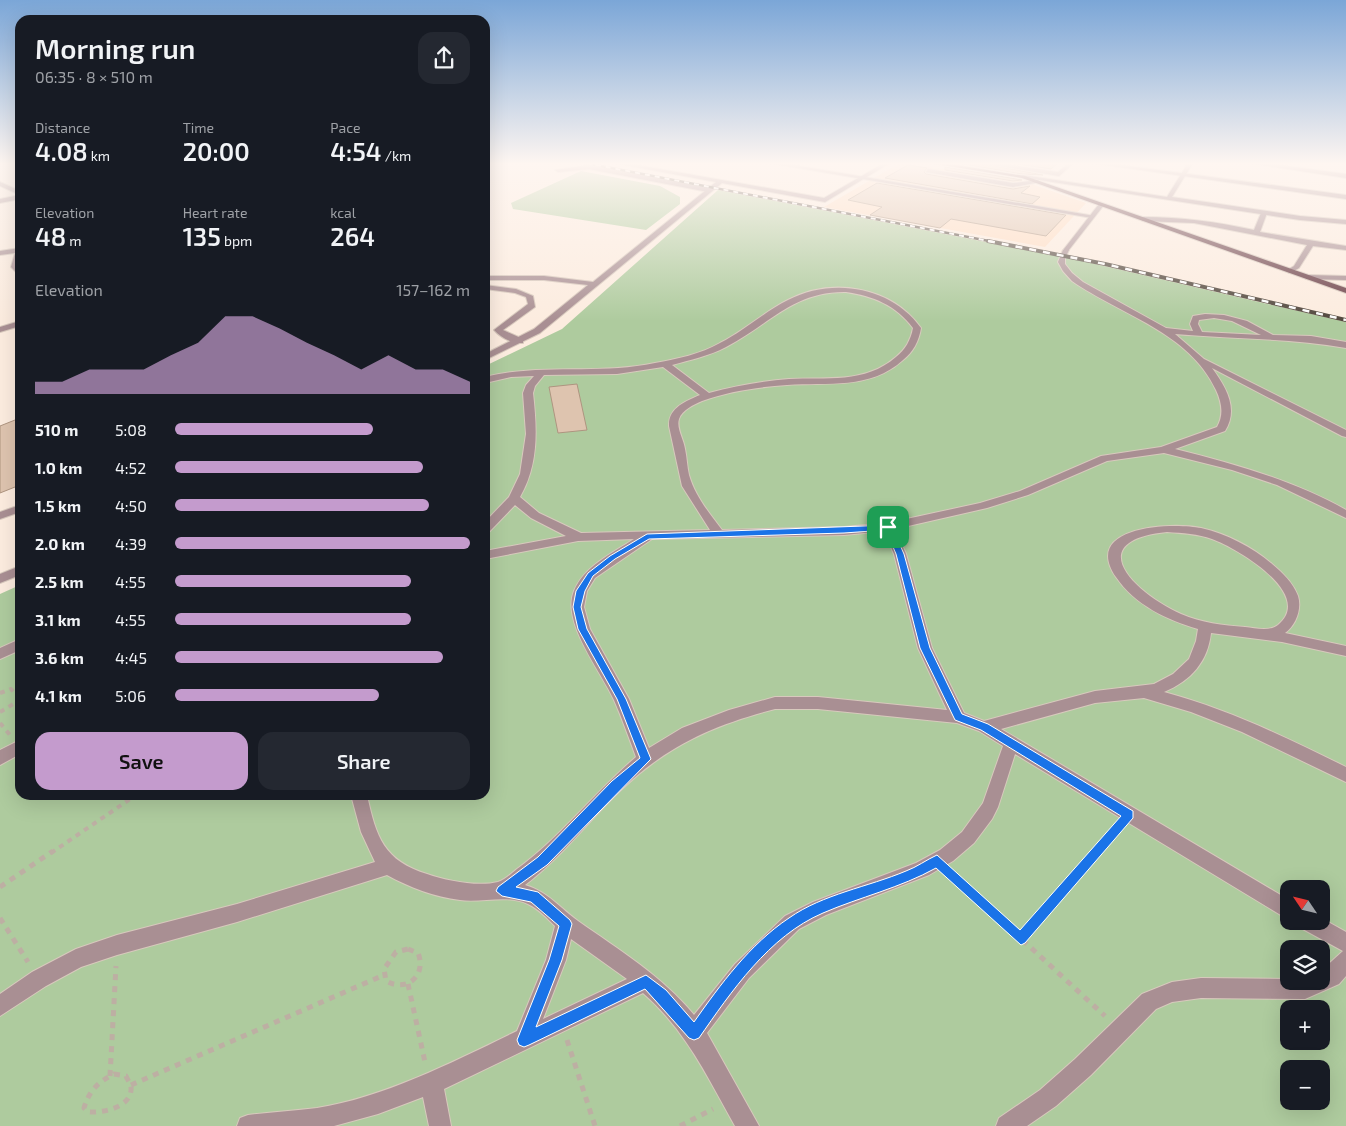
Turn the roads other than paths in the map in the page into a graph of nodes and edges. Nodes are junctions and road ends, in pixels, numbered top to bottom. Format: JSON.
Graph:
{"nodes":[{"id":1,"x":677,"y":216,"type":"edge"},
{"id":2,"x":1092,"y":216,"type":"edge"},
{"id":3,"x":1133,"y":216,"type":"edge"},
{"id":4,"x":1263,"y":216,"type":"edge"},
{"id":5,"x":1287,"y":216,"type":"edge"},
{"id":6,"x":1143,"y":219,"type":"junction"},
{"id":7,"x":1346,"y":222,"type":"edge"},
{"id":8,"x":1257,"y":232,"type":"junction"},
{"id":9,"x":1311,"y":244,"type":"junction"},
{"id":10,"x":1346,"y":248,"type":"edge"},
{"id":11,"x":15,"y":251,"type":"edge"},
{"id":12,"x":0,"y":253,"type":"edge"},
{"id":13,"x":1290,"y":271,"type":"junction"},
{"id":14,"x":490,"y":278,"type":"edge"},
{"id":15,"x":1309,"y":278,"type":"junction"},
{"id":16,"x":1346,"y":278,"type":"edge"},
{"id":17,"x":595,"y":284,"type":"junction"},
{"id":18,"x":490,"y":288,"type":"edge"},
{"id":19,"x":1346,"y":290,"type":"edge"},
{"id":20,"x":15,"y":326,"type":"edge"},
{"id":21,"x":1160,"y":329,"type":"junction"},
{"id":22,"x":0,"y":330,"type":"edge"},
{"id":23,"x":1199,"y":334,"type":"junction"},
{"id":24,"x":1270,"y":337,"type":"junction"},
{"id":25,"x":520,"y":341,"type":"junction"},
{"id":26,"x":1346,"y":345,"type":"edge"},
{"id":27,"x":490,"y":355,"type":"edge"},
{"id":28,"x":1203,"y":360,"type":"junction"},
{"id":29,"x":666,"y":364,"type":"junction"},
{"id":30,"x":541,"y":373,"type":"junction"},
{"id":31,"x":490,"y":379,"type":"edge"},
{"id":32,"x":707,"y":396,"type":"junction"},
{"id":33,"x":1346,"y":434,"type":"edge"},
{"id":34,"x":1163,"y":450,"type":"junction"},
{"id":35,"x":514,"y":498,"type":"junction"},
{"id":36,"x":15,"y":510,"type":"edge"},
{"id":37,"x":1346,"y":515,"type":"edge"},
{"id":38,"x":0,"y":516,"type":"edge"},
{"id":39,"x":490,"y":524,"type":"edge"},
{"id":40,"x":888,"y":527,"type":"junction"},
{"id":41,"x":719,"y":534,"type":"junction"},
{"id":42,"x":578,"y":537,"type":"junction"},
{"id":43,"x":647,"y":537,"type":"junction"},
{"id":44,"x":490,"y":553,"type":"edge"},
{"id":45,"x":15,"y":572,"type":"edge"},
{"id":46,"x":0,"y":579,"type":"edge"},
{"id":47,"x":1205,"y":628,"type":"junction"},
{"id":48,"x":1263,"y":635,"type":"junction"},
{"id":49,"x":15,"y":646,"type":"edge"},
{"id":50,"x":1346,"y":651,"type":"edge"},
{"id":51,"x":0,"y":654,"type":"edge"},
{"id":52,"x":1144,"y":692,"type":"junction"},
{"id":53,"x":958,"y":717,"type":"junction"},
{"id":54,"x":984,"y":727,"type":"junction"},
{"id":55,"x":1013,"y":745,"type":"junction"},
{"id":56,"x":15,"y":749,"type":"edge"},
{"id":57,"x":0,"y":758,"type":"edge"},
{"id":58,"x":645,"y":759,"type":"junction"},
{"id":59,"x":1346,"y":774,"type":"edge"},
{"id":60,"x":360,"y":800,"type":"edge"},
{"id":61,"x":389,"y":866,"type":"junction"},
{"id":62,"x":502,"y":891,"type":"junction"},
{"id":63,"x":1280,"y":905,"type":"edge"},
{"id":64,"x":566,"y":924,"type":"junction"},
{"id":65,"x":1324,"y":930,"type":"edge"},
{"id":66,"x":1346,"y":943,"type":"edge"},
{"id":67,"x":1346,"y":960,"type":"edge"},
{"id":68,"x":646,"y":981,"type":"junction"},
{"id":69,"x":0,"y":1006,"type":"edge"},
{"id":70,"x":694,"y":1033,"type":"junction"},
{"id":71,"x":524,"y":1040,"type":"junction"},
{"id":72,"x":431,"y":1083,"type":"junction"},
{"id":73,"x":248,"y":1126,"type":"edge"},
{"id":74,"x":440,"y":1126,"type":"edge"},
{"id":75,"x":748,"y":1126,"type":"edge"},
{"id":76,"x":1007,"y":1126,"type":"edge"}],
"edges":[{"from":1,"to":17,"type":"street"},
{"from":2,"to":21,"type":"street"},
{"from":3,"to":6,"type":"main road"},
{"from":4,"to":8,"type":"street"},
{"from":5,"to":7,"type":"street"},
{"from":6,"to":8,"type":"street"},
{"from":6,"to":13,"type":"main road"},
{"from":8,"to":9,"type":"street"},
{"from":9,"to":10,"type":"street"},
{"from":9,"to":13,"type":"street"},
{"from":11,"to":12,"type":"street"},
{"from":13,"to":15,"type":"main road"},
{"from":14,"to":17,"type":"street"},
{"from":15,"to":16,"type":"street"},
{"from":15,"to":19,"type":"main road"},
{"from":17,"to":25,"type":"street"},
{"from":18,"to":25,"type":"street"},
{"from":20,"to":22,"type":"street"},
{"from":21,"to":23,"type":"street"},
{"from":21,"to":28,"type":"street"},
{"from":23,"to":24,"type":"street"},
{"from":23,"to":24,"type":"street"},
{"from":24,"to":26,"type":"street"},
{"from":25,"to":27,"type":"street"},
{"from":28,"to":33,"type":"street"},
{"from":28,"to":34,"type":"street"},
{"from":29,"to":30,"type":"street"},
{"from":29,"to":32,"type":"street"},
{"from":29,"to":32,"type":"street"},
{"from":30,"to":31,"type":"street"},
{"from":30,"to":35,"type":"street"},
{"from":32,"to":41,"type":"street"},
{"from":34,"to":37,"type":"street"},
{"from":34,"to":40,"type":"street"},
{"from":35,"to":39,"type":"street"},
{"from":35,"to":42,"type":"street"},
{"from":36,"to":38,"type":"street"},
{"from":40,"to":41,"type":"street"},
{"from":40,"to":53,"type":"street"},
{"from":41,"to":43,"type":"street"},
{"from":42,"to":43,"type":"street"},
{"from":42,"to":44,"type":"street"},
{"from":43,"to":58,"type":"street"},
{"from":45,"to":46,"type":"street"},
{"from":47,"to":48,"type":"street"},
{"from":47,"to":48,"type":"street"},
{"from":47,"to":52,"type":"street"},
{"from":48,"to":50,"type":"street"},
{"from":49,"to":51,"type":"street"},
{"from":52,"to":54,"type":"street"},
{"from":52,"to":59,"type":"street"},
{"from":53,"to":54,"type":"street"},
{"from":53,"to":58,"type":"street"},
{"from":54,"to":55,"type":"street"},
{"from":55,"to":63,"type":"street"},
{"from":55,"to":70,"type":"street"},
{"from":56,"to":57,"type":"street"},
{"from":58,"to":62,"type":"street"},
{"from":60,"to":61,"type":"street"},
{"from":61,"to":62,"type":"street"},
{"from":61,"to":69,"type":"street"},
{"from":62,"to":64,"type":"street"},
{"from":64,"to":68,"type":"street"},
{"from":64,"to":71,"type":"street"},
{"from":65,"to":66,"type":"street"},
{"from":67,"to":76,"type":"street"},
{"from":68,"to":70,"type":"street"},
{"from":68,"to":71,"type":"street"},
{"from":70,"to":75,"type":"street"},
{"from":71,"to":72,"type":"street"},
{"from":72,"to":73,"type":"street"},
{"from":72,"to":74,"type":"street"}]}
